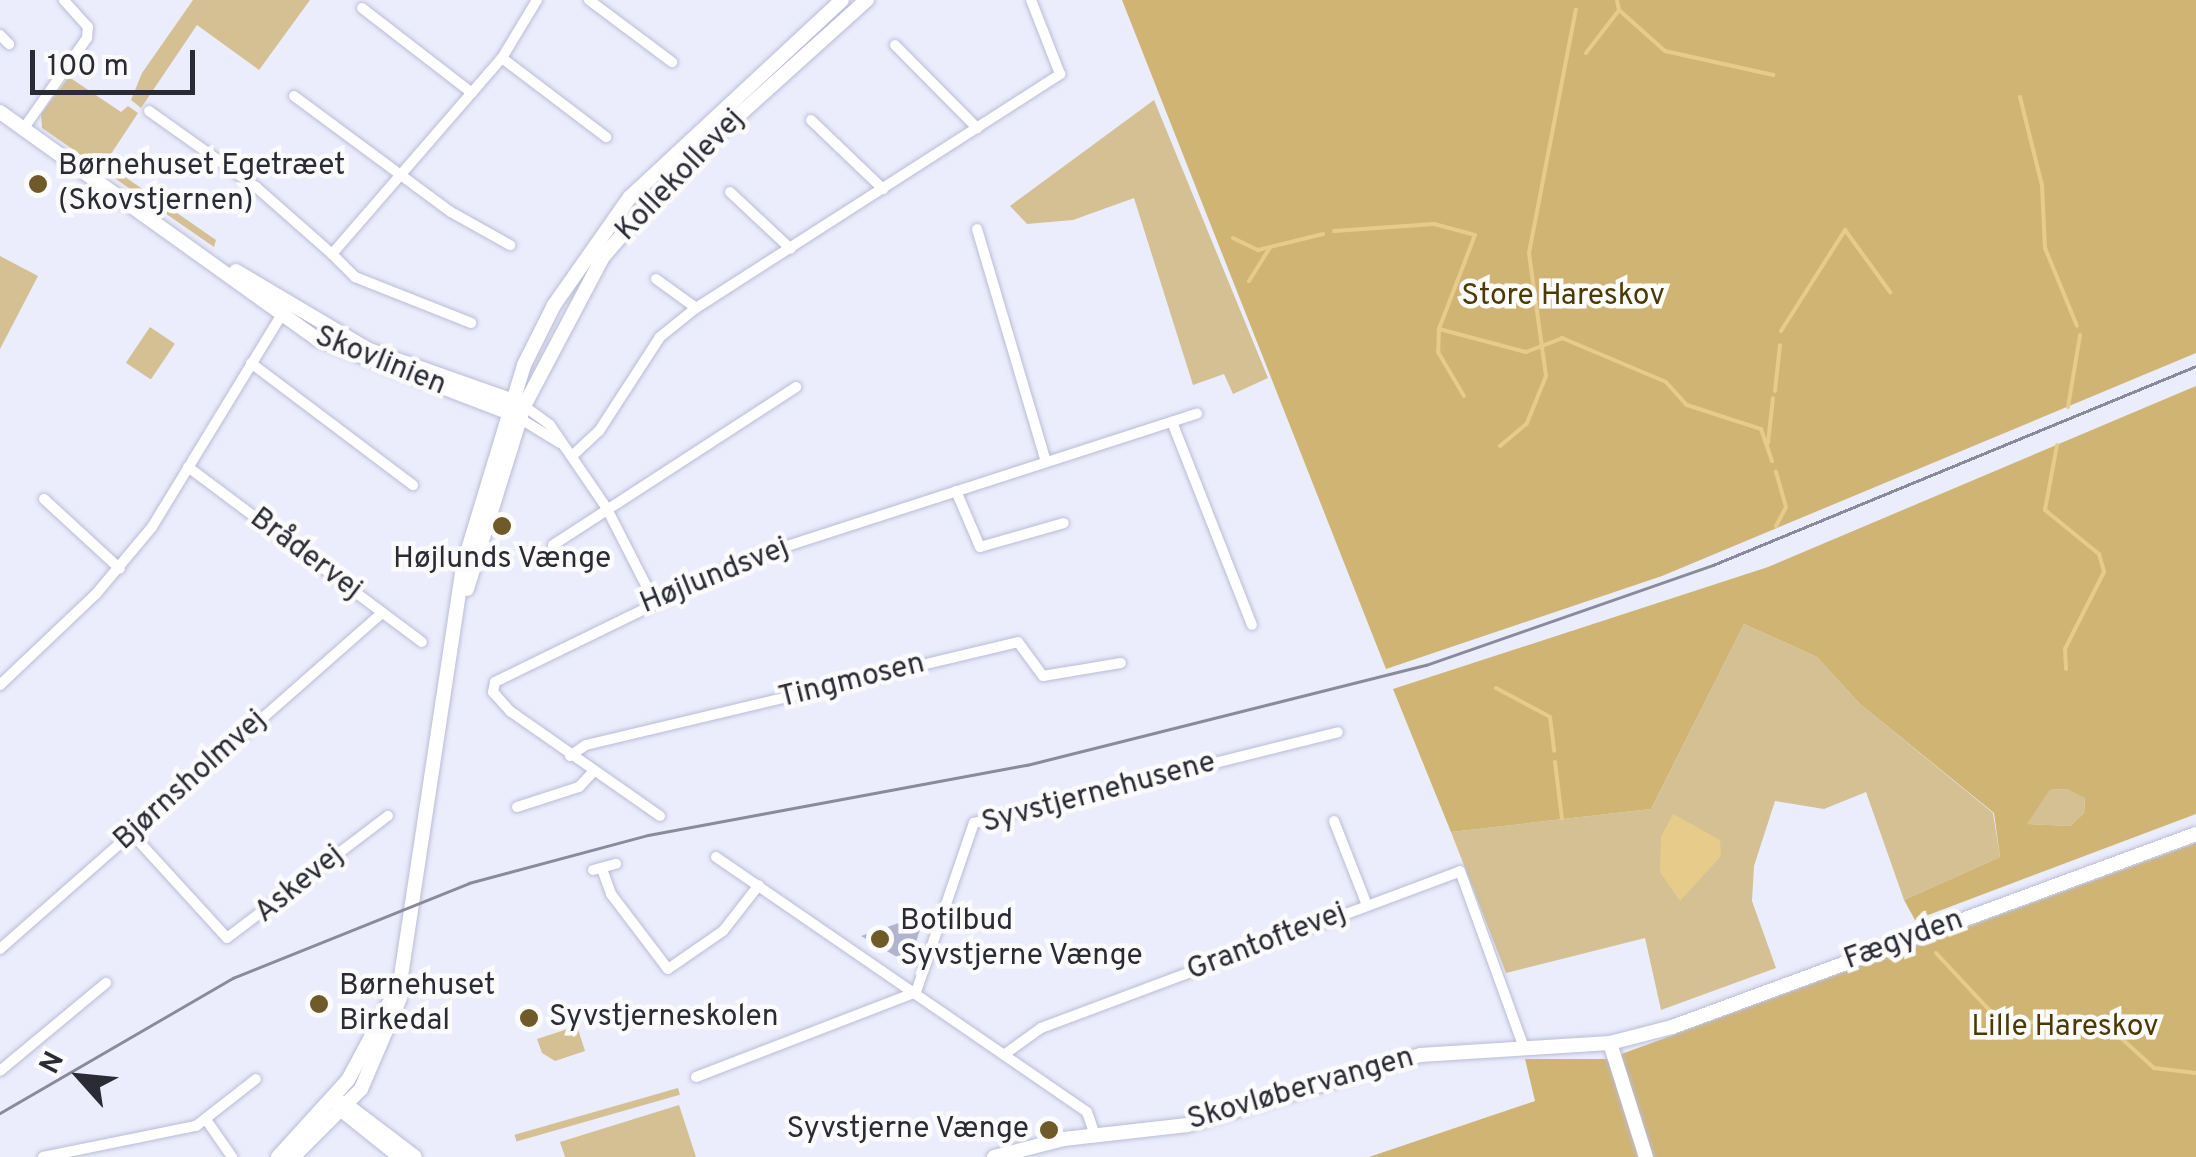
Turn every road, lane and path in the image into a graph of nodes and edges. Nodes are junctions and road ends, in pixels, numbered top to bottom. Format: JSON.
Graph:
{"nodes":[{"id":1,"x":64,"y":0,"type":"edge"},
{"id":2,"x":537,"y":0,"type":"edge"},
{"id":3,"x":588,"y":0,"type":"edge"},
{"id":4,"x":842,"y":0,"type":"edge"},
{"id":5,"x":866,"y":0,"type":"edge"},
{"id":6,"x":1031,"y":0,"type":"edge"},
{"id":7,"x":362,"y":8,"type":"dead end"},
{"id":8,"x":895,"y":45,"type":"dead end"},
{"id":9,"x":502,"y":58,"type":"junction"},
{"id":10,"x":672,"y":62,"type":"dead end"},
{"id":11,"x":472,"y":93,"type":"junction"},
{"id":12,"x":294,"y":96,"type":"dead end"},
{"id":13,"x":0,"y":112,"type":"edge"},
{"id":14,"x":149,"y":112,"type":"dead end"},
{"id":15,"x":811,"y":120,"type":"dead end"},
{"id":16,"x":24,"y":128,"type":"junction"},
{"id":17,"x":977,"y":128,"type":"junction"},
{"id":18,"x":606,"y":137,"type":"dead end"},
{"id":19,"x":402,"y":174,"type":"junction"},
{"id":20,"x":883,"y":189,"type":"junction"},
{"id":21,"x":730,"y":192,"type":"dead end"},
{"id":22,"x":977,"y":229,"type":"dead end"},
{"id":23,"x":510,"y":245,"type":"dead end"},
{"id":24,"x":791,"y":249,"type":"junction"},
{"id":25,"x":332,"y":254,"type":"junction"},
{"id":26,"x":656,"y":279,"type":"dead end"},
{"id":27,"x":696,"y":308,"type":"junction"},
{"id":28,"x":284,"y":309,"type":"junction"},
{"id":29,"x":470,"y":324,"type":"dead end"},
{"id":30,"x":251,"y":364,"type":"junction"},
{"id":31,"x":796,"y":386,"type":"dead end"},
{"id":32,"x":514,"y":408,"type":"junction"},
{"id":33,"x":1197,"y":414,"type":"dead end"},
{"id":34,"x":1172,"y":422,"type":"junction"},
{"id":35,"x":572,"y":456,"type":"junction"},
{"id":36,"x":1046,"y":462,"type":"junction"},
{"id":37,"x":188,"y":467,"type":"junction"},
{"id":38,"x":414,"y":486,"type":"dead end"},
{"id":39,"x":956,"y":491,"type":"junction"},
{"id":40,"x":44,"y":499,"type":"dead end"},
{"id":41,"x":606,"y":507,"type":"junction"},
{"id":42,"x":1064,"y":524,"type":"dead end"},
{"id":43,"x":553,"y":545,"type":"dead end"},
{"id":44,"x":120,"y":569,"type":"junction"},
{"id":45,"x":653,"y":599,"type":"junction"},
{"id":46,"x":382,"y":613,"type":"junction"},
{"id":47,"x":1252,"y":626,"type":"dead end"},
{"id":48,"x":422,"y":642,"type":"dead end"},
{"id":49,"x":1121,"y":664,"type":"dead end"},
{"id":50,"x":0,"y":685,"type":"edge"},
{"id":51,"x":1338,"y":732,"type":"dead end"},
{"id":52,"x":570,"y":756,"type":"junction"},
{"id":53,"x":594,"y":772,"type":"junction"},
{"id":54,"x":518,"y":808,"type":"dead end"},
{"id":55,"x":388,"y":816,"type":"dead end"},
{"id":56,"x":660,"y":816,"type":"dead end"},
{"id":57,"x":1334,"y":821,"type":"dead end"},
{"id":58,"x":2196,"y":834,"type":"edge"},
{"id":59,"x":133,"y":835,"type":"junction"},
{"id":60,"x":716,"y":858,"type":"dead end"},
{"id":61,"x":616,"y":864,"type":"dead end"},
{"id":62,"x":759,"y":885,"type":"junction"},
{"id":63,"x":1367,"y":905,"type":"junction"},
{"id":64,"x":0,"y":949,"type":"edge"},
{"id":65,"x":106,"y":983,"type":"dead end"},
{"id":66,"x":916,"y":992,"type":"junction"},
{"id":67,"x":1610,"y":1043,"type":"junction"},
{"id":68,"x":1524,"y":1048,"type":"junction"},
{"id":69,"x":1005,"y":1054,"type":"junction"},
{"id":70,"x":0,"y":1072,"type":"edge"},
{"id":71,"x":696,"y":1077,"type":"dead end"},
{"id":72,"x":256,"y":1078,"type":"dead end"},
{"id":73,"x":341,"y":1105,"type":"junction"},
{"id":74,"x":207,"y":1121,"type":"junction"},
{"id":75,"x":1094,"y":1135,"type":"junction"},
{"id":76,"x":43,"y":1157,"type":"edge"},
{"id":77,"x":232,"y":1157,"type":"edge"},
{"id":78,"x":278,"y":1157,"type":"edge"},
{"id":79,"x":293,"y":1157,"type":"edge"},
{"id":80,"x":401,"y":1157,"type":"edge"},
{"id":81,"x":414,"y":1157,"type":"edge"},
{"id":82,"x":994,"y":1157,"type":"edge"},
{"id":83,"x":1646,"y":1157,"type":"edge"}],
"edges":[{"from":1,"to":16,"type":"street"},
{"from":2,"to":9,"type":"street"},
{"from":3,"to":10,"type":"street"},
{"from":4,"to":32,"type":"street","name":"Kollekollevej"},
{"from":5,"to":32,"type":"street","name":"Kollekollevej"},
{"from":6,"to":17,"type":"street"},
{"from":7,"to":11,"type":"street"},
{"from":8,"to":17,"type":"street"},
{"from":9,"to":11,"type":"street"},
{"from":9,"to":18,"type":"street"},
{"from":11,"to":19,"type":"street"},
{"from":12,"to":19,"type":"street"},
{"from":13,"to":16,"type":"street","name":"Skovlinien"},
{"from":14,"to":25,"type":"street"},
{"from":15,"to":20,"type":"street"},
{"from":16,"to":28,"type":"street","name":"Skovlinien"},
{"from":17,"to":20,"type":"street"},
{"from":19,"to":23,"type":"street"},
{"from":19,"to":25,"type":"street"},
{"from":20,"to":24,"type":"street"},
{"from":21,"to":24,"type":"street"},
{"from":22,"to":36,"type":"street"},
{"from":24,"to":27,"type":"street"},
{"from":25,"to":29,"type":"street"},
{"from":26,"to":27,"type":"street"},
{"from":27,"to":35,"type":"street"},
{"from":28,"to":30,"type":"street"},
{"from":28,"to":32,"type":"street","name":"Skovlinien"},
{"from":30,"to":37,"type":"street"},
{"from":30,"to":38,"type":"street"},
{"from":31,"to":41,"type":"street"},
{"from":32,"to":35,"type":"street"},
{"from":32,"to":73,"type":"street","name":"Kollekollevej"},
{"from":33,"to":34,"type":"street","name":"Højlundsvej"},
{"from":34,"to":36,"type":"street","name":"Højlundsvej"},
{"from":34,"to":47,"type":"street"},
{"from":35,"to":41,"type":"street"},
{"from":36,"to":39,"type":"street","name":"Højlundsvej"},
{"from":37,"to":44,"type":"street"},
{"from":37,"to":46,"type":"street","name":"Brådervej"},
{"from":39,"to":42,"type":"street"},
{"from":39,"to":45,"type":"street","name":"Højlundsvej"},
{"from":40,"to":44,"type":"street"},
{"from":41,"to":43,"type":"street"},
{"from":41,"to":45,"type":"street"},
{"from":44,"to":50,"type":"street"},
{"from":45,"to":52,"type":"street","name":"Højlundsvej"},
{"from":46,"to":48,"type":"street","name":"Brådervej"},
{"from":46,"to":59,"type":"street","name":"Bjørnsholmvej"},
{"from":49,"to":52,"type":"street","name":"Tingmosen"},
{"from":51,"to":66,"type":"street","name":"Syvstjernehusene"},
{"from":52,"to":53,"type":"street"},
{"from":53,"to":54,"type":"street"},
{"from":53,"to":56,"type":"street"},
{"from":55,"to":59,"type":"street","name":"Askevej"},
{"from":57,"to":63,"type":"street","name":"Grantoftevej"},
{"from":58,"to":67,"type":"street","name":"Fægyden"},
{"from":59,"to":64,"type":"street","name":"Bjørnsholmvej"},
{"from":60,"to":62,"type":"street"},
{"from":61,"to":62,"type":"street"},
{"from":62,"to":66,"type":"street"},
{"from":63,"to":68,"type":"street","name":"Grantoftevej"},
{"from":63,"to":69,"type":"street","name":"Grantoftevej"},
{"from":65,"to":70,"type":"street"},
{"from":66,"to":69,"type":"street"},
{"from":66,"to":71,"type":"street"},
{"from":67,"to":68,"type":"street","name":"Skovløbervangen"},
{"from":67,"to":83,"type":"street"},
{"from":68,"to":75,"type":"street","name":"Skovløbervangen"},
{"from":69,"to":75,"type":"street"},
{"from":72,"to":74,"type":"street"},
{"from":73,"to":78,"type":"street","name":"Kollekollevej"},
{"from":73,"to":79,"type":"street","name":"Kollekollevej"},
{"from":73,"to":80,"type":"street"},
{"from":73,"to":81,"type":"street"},
{"from":74,"to":76,"type":"street"},
{"from":74,"to":77,"type":"street"},
{"from":75,"to":82,"type":"street","name":"Skovløbervangen"}]}
